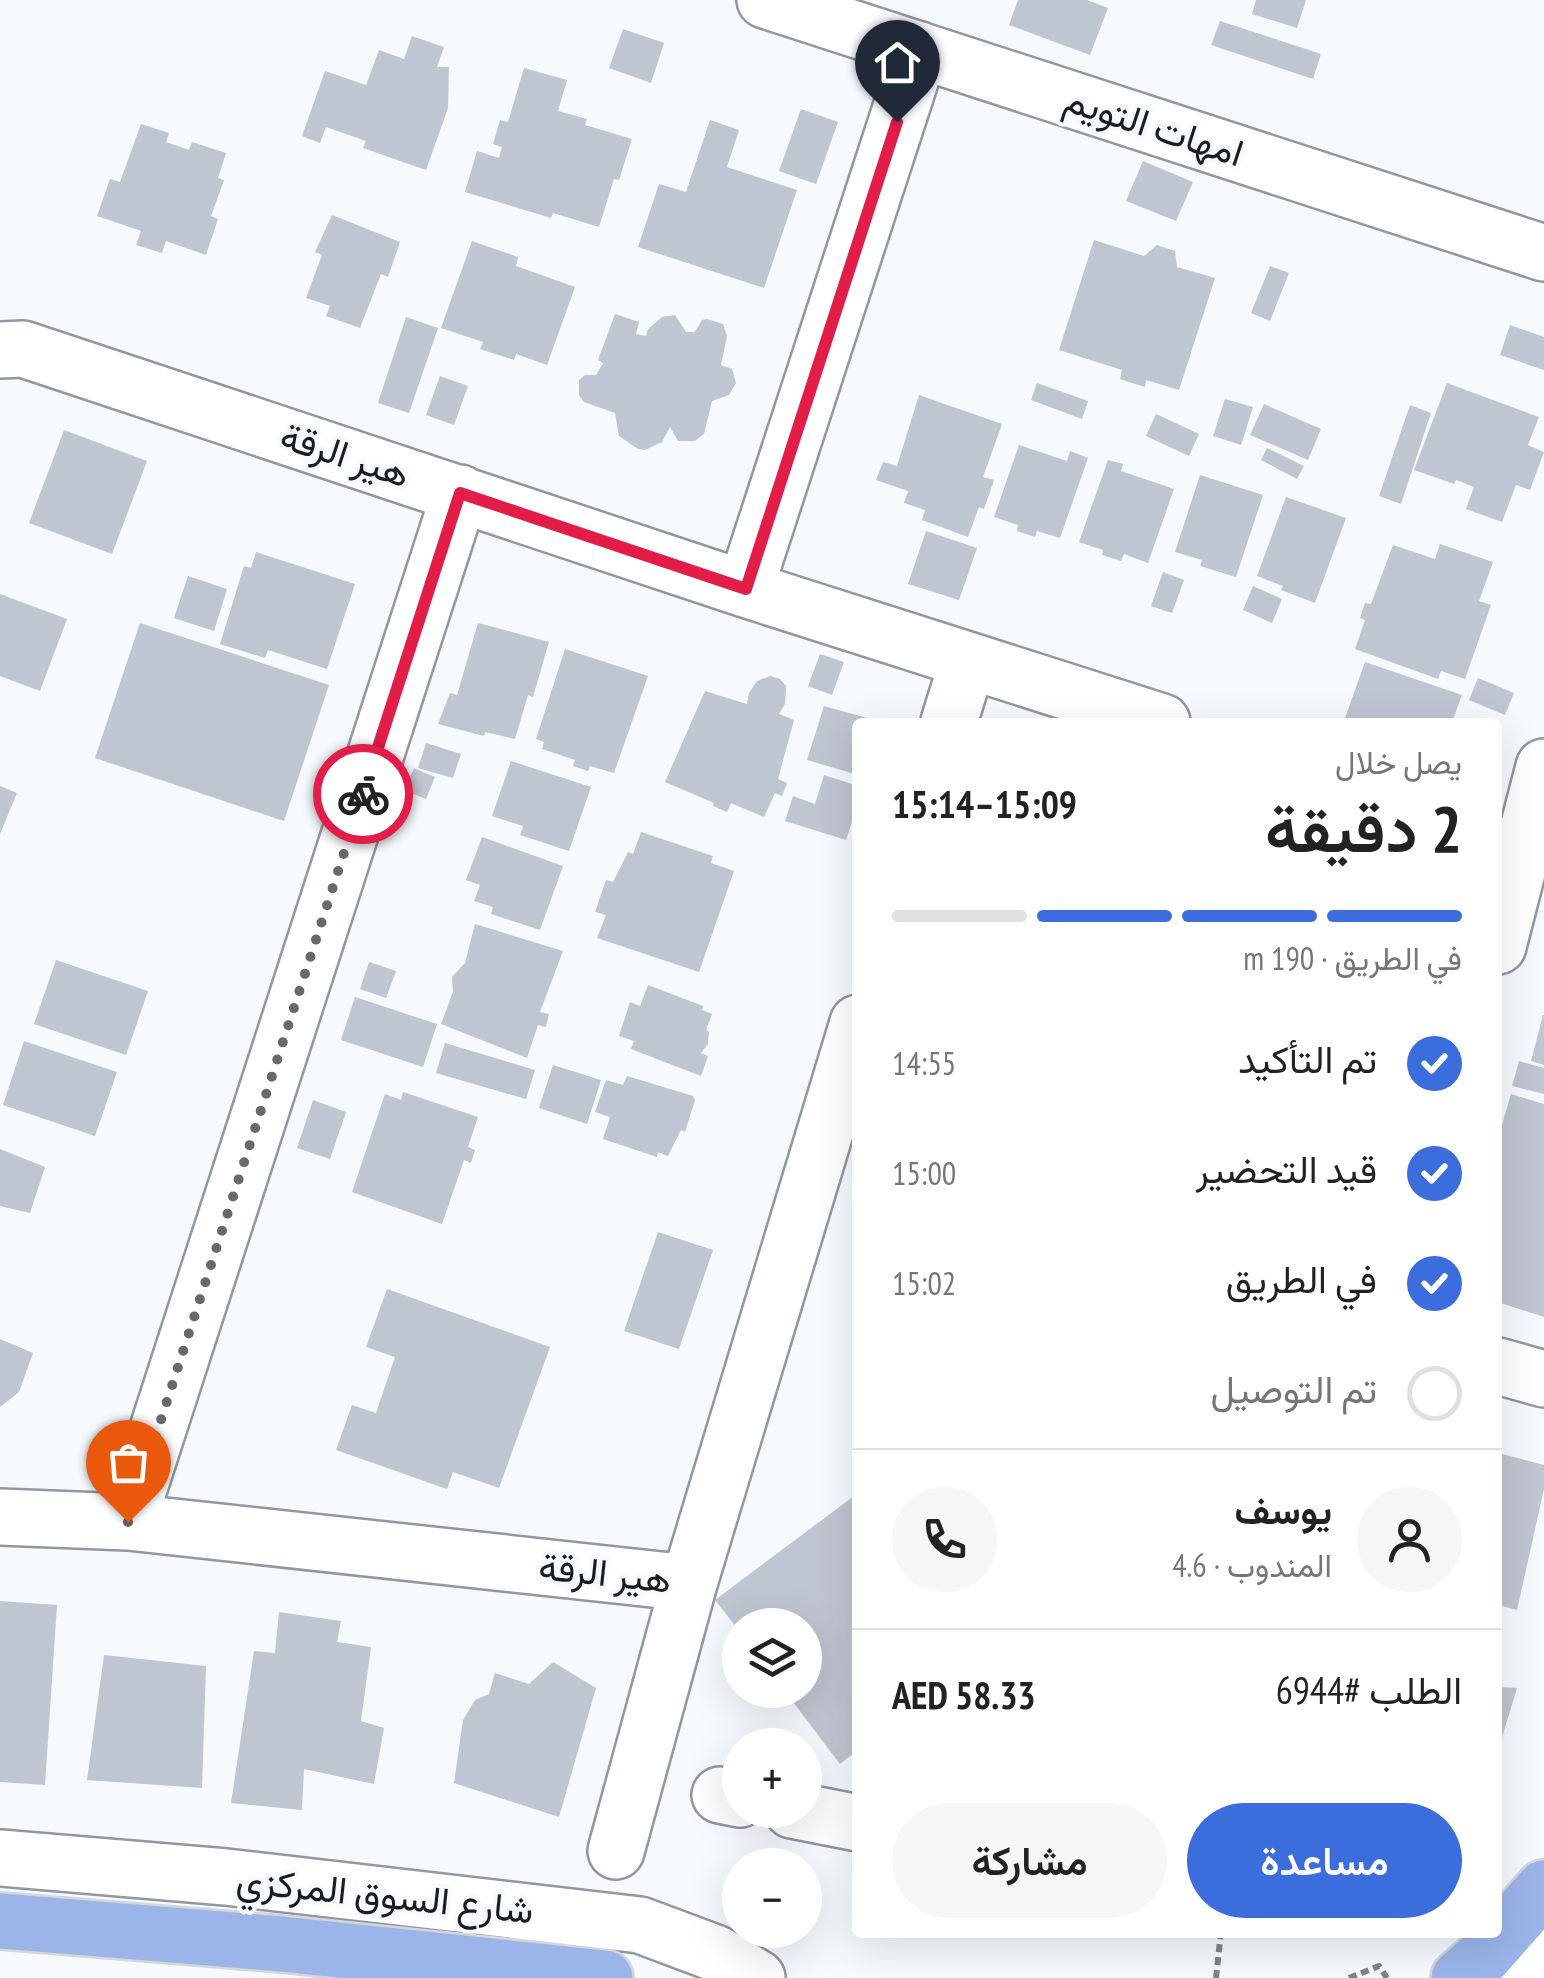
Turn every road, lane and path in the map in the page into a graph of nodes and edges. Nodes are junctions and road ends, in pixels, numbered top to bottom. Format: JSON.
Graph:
{"nodes":[{"id":1,"x":764,"y":0,"type":"edge"},
{"id":2,"x":920,"y":50,"type":"junction"},
{"id":3,"x":1544,"y":253,"type":"edge"},
{"id":4,"x":0,"y":350,"type":"edge"},
{"id":5,"x":460,"y":493,"type":"junction"},
{"id":6,"x":746,"y":589,"type":"junction"},
{"id":7,"x":968,"y":661,"type":"junction"},
{"id":8,"x":950,"y":718,"type":"edge"},
{"id":9,"x":1149,"y":718,"type":"edge"},
{"id":10,"x":1544,"y":767,"type":"edge"},
{"id":11,"x":1511,"y":833,"type":"edge"},
{"id":12,"x":1502,"y":911,"type":"edge"},
{"id":13,"x":852,"y":1044,"type":"edge"},
{"id":14,"x":1502,"y":1367,"type":"edge"},
{"id":15,"x":1544,"y":1379,"type":"edge"},
{"id":16,"x":0,"y":1517,"type":"edge"},
{"id":17,"x":128,"y":1522,"type":"junction"},
{"id":18,"x":688,"y":1583,"type":"junction"},
{"id":19,"x":822,"y":1816,"type":"edge"},
{"id":20,"x":852,"y":1822,"type":"edge"},
{"id":21,"x":616,"y":1851,"type":"dead end"},
{"id":22,"x":0,"y":1858,"type":"edge"},
{"id":23,"x":1544,"y":1891,"type":"edge"},
{"id":24,"x":0,"y":1920,"type":"edge"},
{"id":25,"x":1502,"y":1936,"type":"edge"},
{"id":26,"x":1220,"y":1938,"type":"edge"},
{"id":27,"x":1501,"y":1938,"type":"edge"},
{"id":28,"x":605,"y":1978,"type":"edge"},
{"id":29,"x":757,"y":1978,"type":"edge"},
{"id":30,"x":1216,"y":1978,"type":"edge"},
{"id":31,"x":1349,"y":1978,"type":"edge"},
{"id":32,"x":1387,"y":1978,"type":"edge"},
{"id":33,"x":1459,"y":1978,"type":"edge"},
{"id":34,"x":1522,"y":1978,"type":"edge"}],
"edges":[{"from":1,"to":2,"type":"street","name":"امهات التويم"},
{"from":2,"to":3,"type":"street","name":"امهات التويم"},
{"from":2,"to":6,"type":"street"},
{"from":4,"to":5,"type":"street","name":"هير الرقة"},
{"from":5,"to":6,"type":"street","name":"هير الرقة"},
{"from":5,"to":17,"type":"street"},
{"from":6,"to":7,"type":"street","name":"هير الرقة"},
{"from":7,"to":8,"type":"street"},
{"from":7,"to":9,"type":"street","name":"هير الرقة"},
{"from":10,"to":11,"type":"street"},
{"from":11,"to":12,"type":"street"},
{"from":13,"to":18,"type":"street","name":"هير الرقة"},
{"from":14,"to":15,"type":"street"},
{"from":16,"to":17,"type":"street","name":"هير الرقة"},
{"from":17,"to":18,"type":"street","name":"هير الرقة"},
{"from":18,"to":21,"type":"street"},
{"from":19,"to":20,"type":"street"},
{"from":22,"to":29,"type":"street","name":"شارع السوق المركزي"},
{"from":23,"to":25,"type":"main road"},
{"from":23,"to":34,"type":"street"},
{"from":24,"to":28,"type":"main road","name":"شارع السوق المركزي"},
{"from":26,"to":30,"type":"path"},
{"from":27,"to":33,"type":"main road"},
{"from":31,"to":32,"type":"path"}]}
